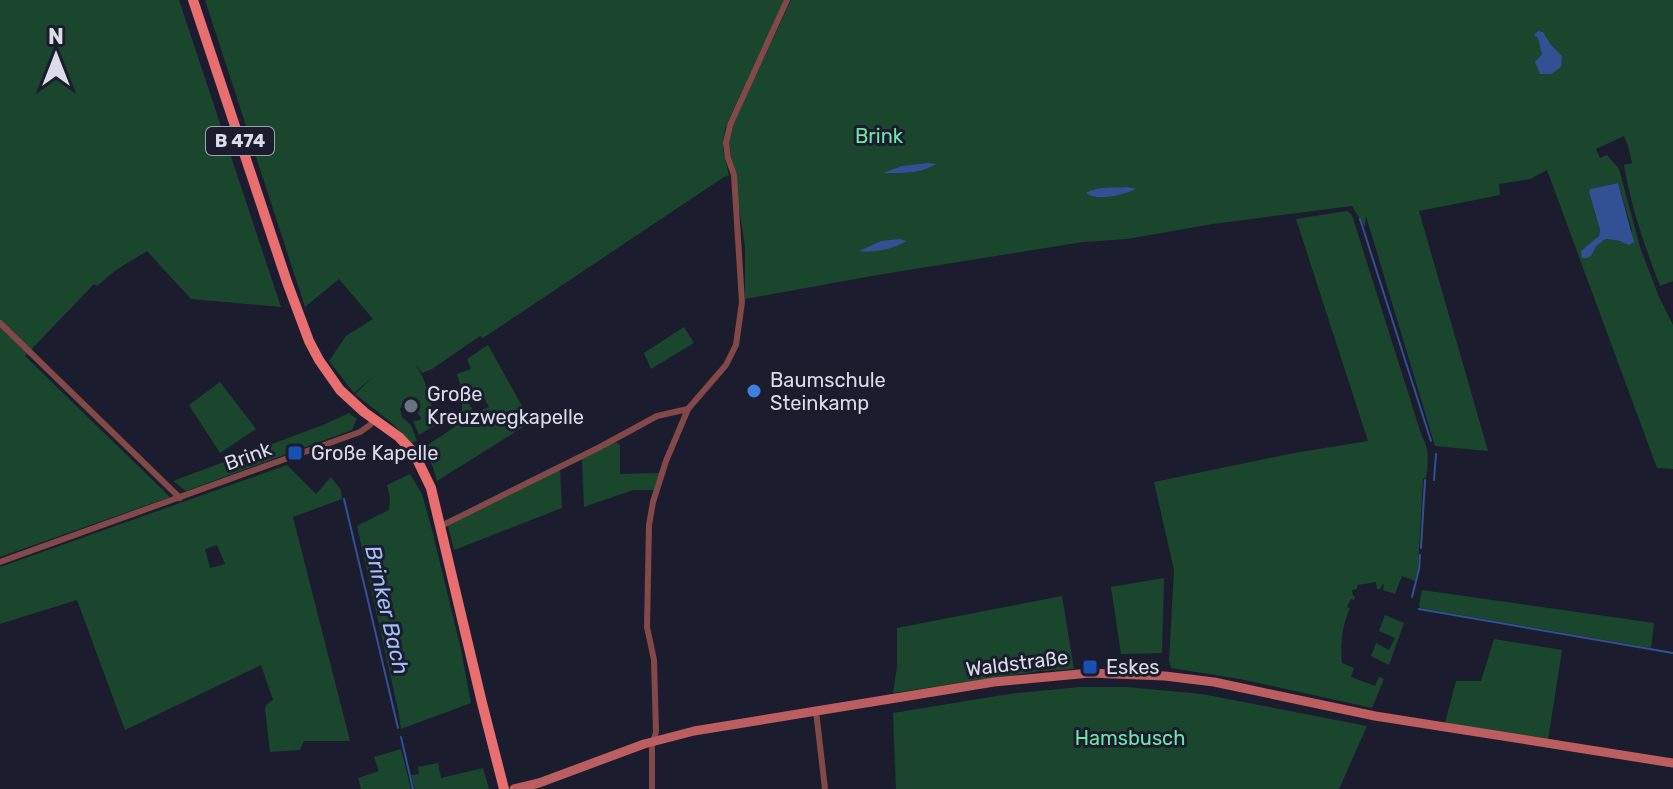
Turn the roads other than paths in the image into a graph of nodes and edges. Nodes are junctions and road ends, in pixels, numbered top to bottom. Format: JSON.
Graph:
{"nodes":[{"id":1,"x":193,"y":0,"type":"edge"},
{"id":2,"x":787,"y":0,"type":"edge"},
{"id":3,"x":0,"y":323,"type":"edge"},
{"id":4,"x":688,"y":409,"type":"junction"},
{"id":5,"x":374,"y":419,"type":"junction"},
{"id":6,"x":180,"y":498,"type":"junction"},
{"id":7,"x":441,"y":526,"type":"junction"},
{"id":8,"x":0,"y":562,"type":"edge"},
{"id":9,"x":816,"y":711,"type":"junction"},
{"id":10,"x":654,"y":741,"type":"junction"},
{"id":11,"x":1673,"y":763,"type":"edge"},
{"id":12,"x":504,"y":789,"type":"edge"},
{"id":13,"x":514,"y":789,"type":"edge"},
{"id":14,"x":652,"y":789,"type":"edge"},
{"id":15,"x":825,"y":789,"type":"edge"}],
"edges":[{"from":1,"to":5,"type":"main road","number":"B 474"},
{"from":2,"to":4,"type":"street"},
{"from":3,"to":6,"type":"street"},
{"from":4,"to":7,"type":"street"},
{"from":4,"to":10,"type":"street"},
{"from":5,"to":6,"type":"street","name":"Brink"},
{"from":5,"to":7,"type":"main road","number":"B 474"},
{"from":6,"to":8,"type":"street","name":"Brink"},
{"from":7,"to":12,"type":"main road","number":"B 474"},
{"from":9,"to":10,"type":"street","name":"Waldstraße"},
{"from":9,"to":11,"type":"street","name":"Waldstraße"},
{"from":9,"to":15,"type":"street"},
{"from":10,"to":13,"type":"street","name":"Waldstraße"},
{"from":10,"to":14,"type":"street"}]}
